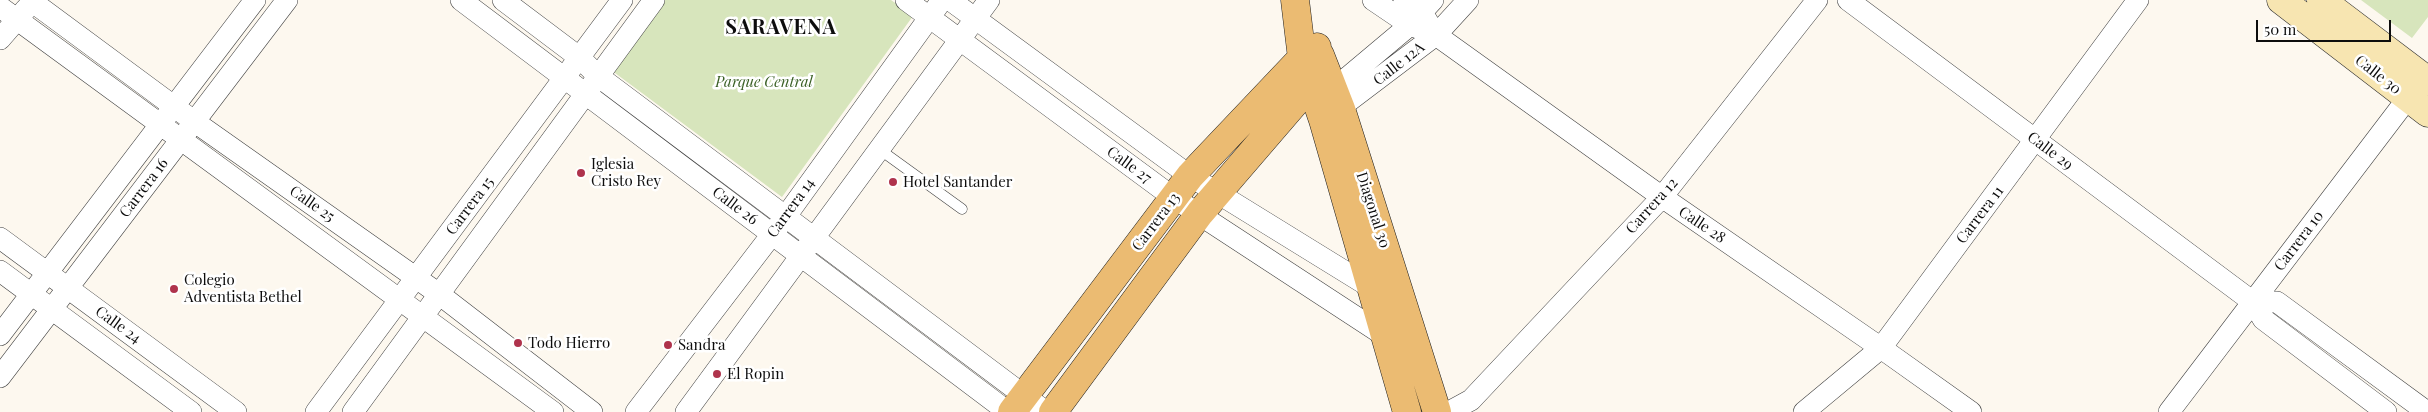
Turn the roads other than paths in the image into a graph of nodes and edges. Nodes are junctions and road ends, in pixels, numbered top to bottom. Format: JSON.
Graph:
{"nodes":[{"id":1,"x":31,"y":0,"type":"edge"},
{"id":2,"x":255,"y":0,"type":"edge"},
{"id":3,"x":288,"y":0,"type":"edge"},
{"id":4,"x":461,"y":0,"type":"edge"},
{"id":5,"x":503,"y":0,"type":"edge"},
{"id":6,"x":622,"y":0,"type":"edge"},
{"id":7,"x":654,"y":0,"type":"edge"},
{"id":8,"x":906,"y":0,"type":"edge"},
{"id":9,"x":942,"y":0,"type":"edge"},
{"id":10,"x":950,"y":0,"type":"edge"},
{"id":11,"x":989,"y":0,"type":"edge"},
{"id":12,"x":1374,"y":0,"type":"edge"},
{"id":13,"x":1404,"y":0,"type":"edge"},
{"id":14,"x":1468,"y":0,"type":"edge"},
{"id":15,"x":1817,"y":0,"type":"edge"},
{"id":16,"x":1848,"y":0,"type":"edge"},
{"id":17,"x":2138,"y":0,"type":"edge"},
{"id":18,"x":2281,"y":0,"type":"edge"},
{"id":19,"x":2322,"y":0,"type":"edge"},
{"id":20,"x":1297,"y":6,"type":"edge"},
{"id":21,"x":0,"y":7,"type":"edge"},
{"id":22,"x":1421,"y":12,"type":"edge"},
{"id":23,"x":929,"y":17,"type":"junction"},
{"id":24,"x":975,"y":19,"type":"junction"},
{"id":25,"x":17,"y":20,"type":"junction"},
{"id":26,"x":1436,"y":35,"type":"junction"},
{"id":27,"x":0,"y":39,"type":"edge"},
{"id":28,"x":959,"y":40,"type":"junction"},
{"id":29,"x":580,"y":58,"type":"junction"},
{"id":30,"x":598,"y":76,"type":"junction"},
{"id":31,"x":565,"y":79,"type":"junction"},
{"id":32,"x":1321,"y":85,"type":"junction"},
{"id":33,"x":2423,"y":88,"type":"edge"},
{"id":34,"x":586,"y":95,"type":"junction"},
{"id":35,"x":174,"y":106,"type":"junction"},
{"id":36,"x":195,"y":122,"type":"junction"},
{"id":37,"x":160,"y":125,"type":"junction"},
{"id":38,"x":181,"y":139,"type":"junction"},
{"id":39,"x":2036,"y":140,"type":"junction"},
{"id":40,"x":879,"y":149,"type":"junction"},
{"id":41,"x":1190,"y":176,"type":"junction"},
{"id":42,"x":1219,"y":193,"type":"junction"},
{"id":43,"x":1662,"y":197,"type":"junction"},
{"id":44,"x":1174,"y":198,"type":"junction"},
{"id":45,"x":962,"y":208,"type":"dead end"},
{"id":46,"x":1200,"y":213,"type":"junction"},
{"id":47,"x":786,"y":216,"type":"junction"},
{"id":48,"x":772,"y":234,"type":"junction"},
{"id":49,"x":814,"y":237,"type":"junction"},
{"id":50,"x":0,"y":238,"type":"edge"},
{"id":51,"x":801,"y":256,"type":"junction"},
{"id":52,"x":0,"y":271,"type":"edge"},
{"id":53,"x":47,"y":272,"type":"junction"},
{"id":54,"x":416,"y":278,"type":"junction"},
{"id":55,"x":1370,"y":287,"type":"junction"},
{"id":56,"x":68,"y":288,"type":"junction"},
{"id":57,"x":31,"y":294,"type":"junction"},
{"id":58,"x":439,"y":294,"type":"junction"},
{"id":59,"x":399,"y":298,"type":"junction"},
{"id":60,"x":2253,"y":302,"type":"junction"},
{"id":61,"x":52,"y":309,"type":"junction"},
{"id":62,"x":423,"y":317,"type":"junction"},
{"id":63,"x":0,"y":335,"type":"edge"},
{"id":64,"x":1384,"y":336,"type":"junction"},
{"id":65,"x":1882,"y":348,"type":"junction"},
{"id":66,"x":0,"y":377,"type":"edge"},
{"id":67,"x":1469,"y":406,"type":"edge"},
{"id":68,"x":1015,"y":407,"type":"edge"},
{"id":69,"x":191,"y":412,"type":"edge"},
{"id":70,"x":236,"y":412,"type":"edge"},
{"id":71,"x":316,"y":412,"type":"edge"},
{"id":72,"x":353,"y":412,"type":"edge"},
{"id":73,"x":553,"y":412,"type":"edge"},
{"id":74,"x":592,"y":412,"type":"edge"},
{"id":75,"x":636,"y":412,"type":"edge"},
{"id":76,"x":686,"y":412,"type":"edge"},
{"id":77,"x":1046,"y":412,"type":"edge"},
{"id":78,"x":1053,"y":412,"type":"edge"},
{"id":79,"x":1407,"y":412,"type":"edge"},
{"id":80,"x":1437,"y":412,"type":"edge"},
{"id":81,"x":1449,"y":412,"type":"edge"},
{"id":82,"x":1804,"y":412,"type":"edge"},
{"id":83,"x":1971,"y":412,"type":"edge"},
{"id":84,"x":2169,"y":412,"type":"edge"},
{"id":85,"x":2386,"y":412,"type":"edge"},
{"id":86,"x":2427,"y":412,"type":"edge"}],
"edges":[{"from":1,"to":25,"type":"street"},
{"from":1,"to":35,"type":"street","name":"Calle 25"},
{"from":2,"to":35,"type":"street","name":"Carrera 16"},
{"from":3,"to":36,"type":"street","name":"Carrera 16"},
{"from":4,"to":31,"type":"street","name":"Calle 26"},
{"from":5,"to":29,"type":"street","name":"Calle 26"},
{"from":6,"to":29,"type":"street","name":"Carrera 15"},
{"from":7,"to":30,"type":"street","name":"Carrera 15"},
{"from":8,"to":23,"type":"street","name":"Calle 27"},
{"from":9,"to":23,"type":"street","name":"Carrera 14"},
{"from":10,"to":24,"type":"street","name":"Calle 27"},
{"from":11,"to":24,"type":"street"},
{"from":12,"to":22,"type":"street","name":"Calle 28"},
{"from":13,"to":22,"type":"street","name":"Calle 28"},
{"from":14,"to":26,"type":"street","name":"Calle 12A"},
{"from":15,"to":43,"type":"street","name":"Carrera 12"},
{"from":16,"to":39,"type":"street","name":"Calle 29"},
{"from":17,"to":39,"type":"street","name":"Carrera 11"},
{"from":18,"to":33,"type":"street","name":"Calle 30"},
{"from":19,"to":33,"type":"street","name":"Calle 30"},
{"from":20,"to":32,"type":"main road","name":"Diagonal 30"},
{"from":21,"to":25,"type":"street","name":"Calle 25"},
{"from":22,"to":26,"type":"street","name":"Calle 28"},
{"from":22,"to":32,"type":"street","name":"Calle 12A"},
{"from":23,"to":28,"type":"street","name":"Calle 27"},
{"from":23,"to":47,"type":"street","name":"Carrera 14"},
{"from":24,"to":28,"type":"street"},
{"from":24,"to":41,"type":"street","name":"Calle 27"},
{"from":25,"to":27,"type":"street"},
{"from":25,"to":37,"type":"street","name":"Calle 25"},
{"from":26,"to":32,"type":"street","name":"Calle 12A"},
{"from":26,"to":43,"type":"street","name":"Calle 28"},
{"from":28,"to":40,"type":"street"},
{"from":28,"to":44,"type":"street","name":"Calle 27"},
{"from":29,"to":30,"type":"street","name":"Calle 26"},
{"from":29,"to":31,"type":"street","name":"Carrera 15"},
{"from":30,"to":34,"type":"street","name":"Carrera 15"},
{"from":30,"to":47,"type":"street","name":"Calle 26"},
{"from":31,"to":34,"type":"street","name":"Calle 26"},
{"from":31,"to":54,"type":"street","name":"Carrera 15"},
{"from":32,"to":41,"type":"main road","name":"Carrera 13"},
{"from":32,"to":42,"type":"main road","name":"Carrera 13"},
{"from":32,"to":55,"type":"main road","name":"Diagonal 30"},
{"from":32,"to":80,"type":"main road","name":"Diagonal 30"},
{"from":33,"to":60,"type":"street","name":"Carrera 10"},
{"from":34,"to":48,"type":"street","name":"Calle 26"},
{"from":34,"to":58,"type":"street","name":"Carrera 15"},
{"from":35,"to":36,"type":"street","name":"Calle 25"},
{"from":35,"to":37,"type":"street","name":"Carrera 16"},
{"from":36,"to":38,"type":"street","name":"Carrera 16"},
{"from":36,"to":54,"type":"street","name":"Calle 25"},
{"from":37,"to":38,"type":"street","name":"Calle 25"},
{"from":37,"to":53,"type":"street","name":"Carrera 16"},
{"from":38,"to":56,"type":"street","name":"Carrera 16"},
{"from":38,"to":59,"type":"street","name":"Calle 25"},
{"from":39,"to":60,"type":"street","name":"Calle 29"},
{"from":39,"to":65,"type":"street","name":"Carrera 11"},
{"from":40,"to":45,"type":"lane"},
{"from":40,"to":49,"type":"street"},
{"from":41,"to":42,"type":"street","name":"Calle 27"},
{"from":41,"to":44,"type":"main road","name":"Carrera 13"},
{"from":42,"to":46,"type":"main road","name":"Carrera 13"},
{"from":42,"to":55,"type":"street","name":"Calle 27"},
{"from":43,"to":65,"type":"street","name":"Calle 28"},
{"from":43,"to":67,"type":"street","name":"Carrera 12"},
{"from":44,"to":46,"type":"street","name":"Calle 27"},
{"from":44,"to":68,"type":"main road","name":"Carrera 13"},
{"from":46,"to":64,"type":"street","name":"Calle 27"},
{"from":46,"to":78,"type":"main road","name":"Carrera 13"},
{"from":47,"to":48,"type":"street","name":"Carrera 14"},
{"from":47,"to":49,"type":"street","name":"Calle 26"},
{"from":48,"to":51,"type":"street","name":"Calle 26"},
{"from":48,"to":75,"type":"street","name":"Carrera 14"},
{"from":49,"to":51,"type":"street"},
{"from":49,"to":68,"type":"street","name":"Calle 26"},
{"from":50,"to":53,"type":"street","name":"Calle 24"},
{"from":51,"to":68,"type":"street","name":"Calle 26"},
{"from":51,"to":76,"type":"street"},
{"from":52,"to":57,"type":"street","name":"Calle 24"},
{"from":53,"to":56,"type":"street","name":"Calle 24"},
{"from":53,"to":57,"type":"street","name":"Carrera 16"},
{"from":54,"to":58,"type":"street","name":"Calle 25"},
{"from":54,"to":59,"type":"street","name":"Carrera 15"},
{"from":55,"to":64,"type":"main road","name":"Diagonal 30"},
{"from":56,"to":61,"type":"street","name":"Carrera 16"},
{"from":56,"to":70,"type":"street","name":"Calle 24"},
{"from":57,"to":61,"type":"street","name":"Calle 24"},
{"from":57,"to":63,"type":"street","name":"Carrera 16"},
{"from":58,"to":62,"type":"street","name":"Carrera 15"},
{"from":58,"to":74,"type":"street","name":"Calle 25"},
{"from":59,"to":62,"type":"street","name":"Calle 25"},
{"from":59,"to":71,"type":"street","name":"Carrera 15"},
{"from":60,"to":84,"type":"street","name":"Carrera 10"},
{"from":60,"to":85,"type":"street","name":"Calle 29"},
{"from":60,"to":86,"type":"street"},
{"from":61,"to":66,"type":"street","name":"Carrera 16"},
{"from":61,"to":69,"type":"street","name":"Calle 24"},
{"from":62,"to":72,"type":"street","name":"Carrera 15"},
{"from":62,"to":73,"type":"street","name":"Calle 25"},
{"from":64,"to":79,"type":"main road","name":"Diagonal 30"},
{"from":65,"to":82,"type":"street","name":"Carrera 11"},
{"from":65,"to":83,"type":"street","name":"Calle 28"},
{"from":67,"to":81,"type":"street","name":"Carrera 12"},
{"from":68,"to":77,"type":"street","name":"Calle 26"}]}
